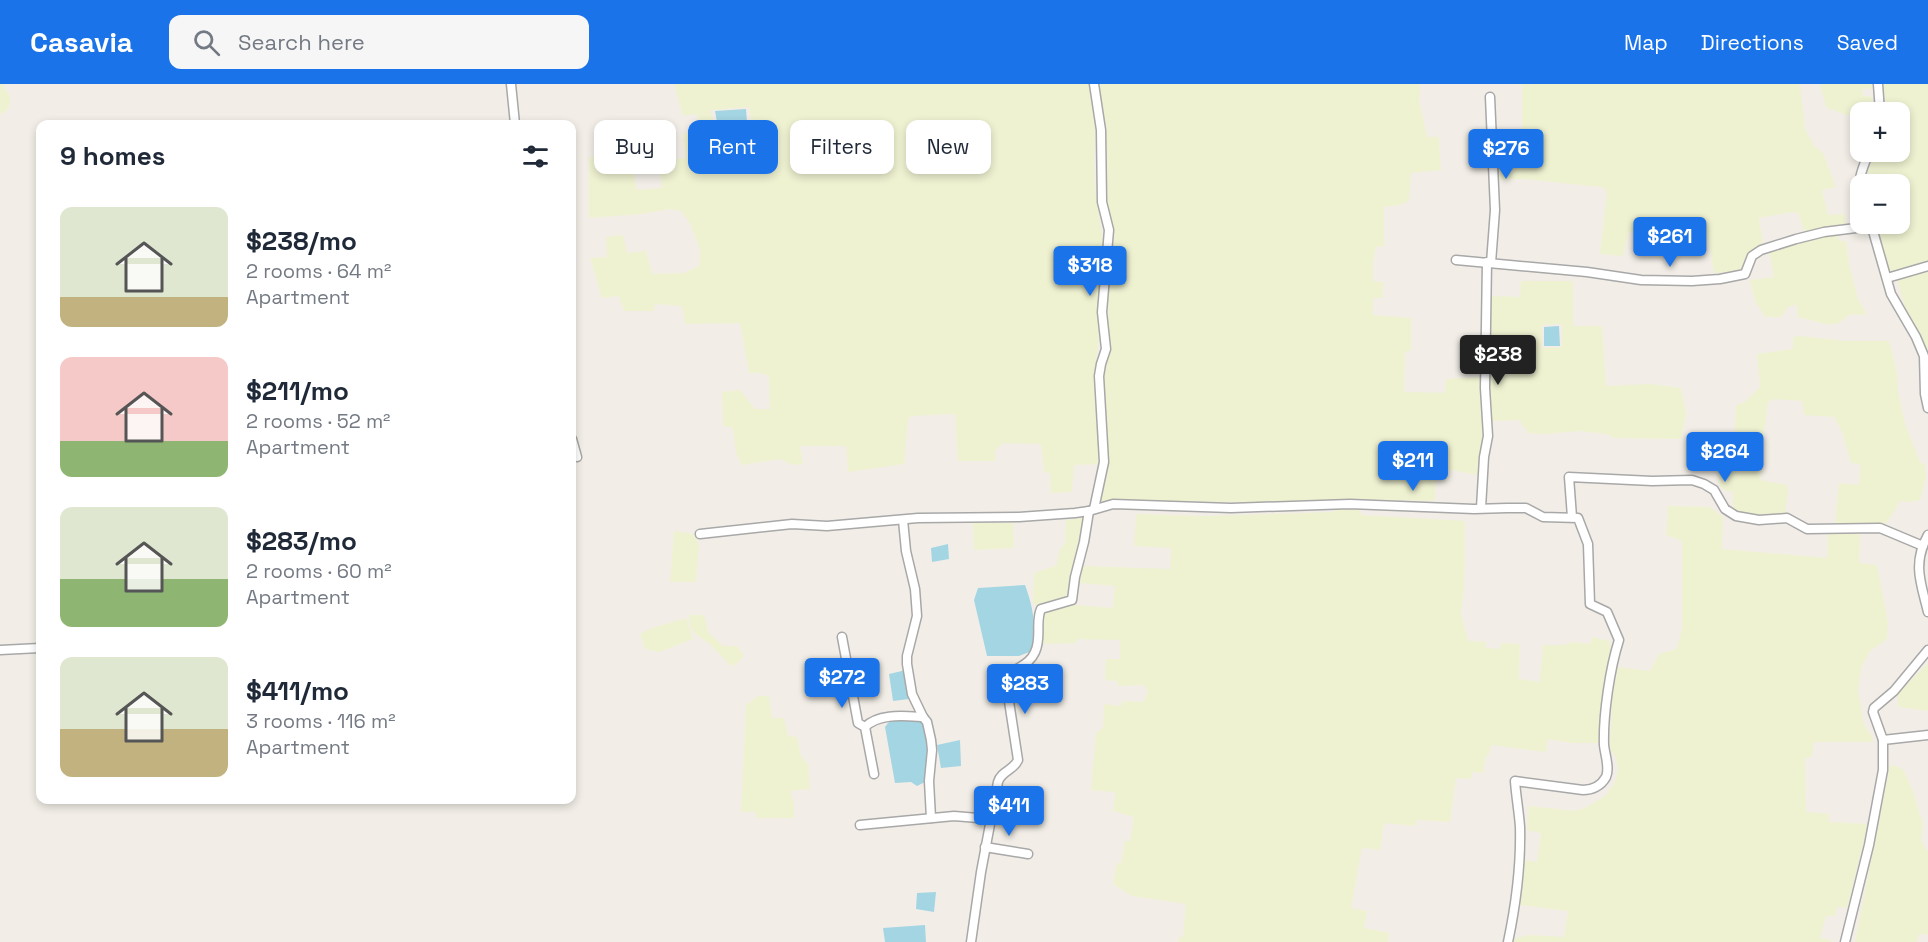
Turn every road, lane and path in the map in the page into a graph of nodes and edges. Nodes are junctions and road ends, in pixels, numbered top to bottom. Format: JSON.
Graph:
{"nodes":[{"id":1,"x":511,"y":84,"type":"edge"},
{"id":2,"x":1094,"y":84,"type":"edge"},
{"id":3,"x":1878,"y":84,"type":"edge"},
{"id":4,"x":1490,"y":97,"type":"dead end"},
{"id":5,"x":1879,"y":102,"type":"edge"},
{"id":6,"x":515,"y":120,"type":"edge"},
{"id":7,"x":1850,"y":228,"type":"edge"},
{"id":8,"x":1874,"y":234,"type":"edge"},
{"id":9,"x":1456,"y":260,"type":"dead end"},
{"id":10,"x":1489,"y":262,"type":"junction"},
{"id":11,"x":1928,"y":266,"type":"edge"},
{"id":12,"x":1887,"y":278,"type":"junction"},
{"id":13,"x":1928,"y":408,"type":"edge"},
{"id":14,"x":576,"y":453,"type":"edge"},
{"id":15,"x":577,"y":457,"type":"dead end"},
{"id":16,"x":1481,"y":508,"type":"junction"},
{"id":17,"x":1092,"y":510,"type":"junction"},
{"id":18,"x":1572,"y":517,"type":"junction"},
{"id":19,"x":903,"y":520,"type":"junction"},
{"id":20,"x":700,"y":534,"type":"dead end"},
{"id":21,"x":1928,"y":535,"type":"edge"},
{"id":22,"x":1923,"y":546,"type":"junction"},
{"id":23,"x":1923,"y":565,"type":"edge"},
{"id":24,"x":1928,"y":612,"type":"edge"},
{"id":25,"x":842,"y":637,"type":"dead end"},
{"id":26,"x":36,"y":648,"type":"edge"},
{"id":27,"x":0,"y":650,"type":"edge"},
{"id":28,"x":1928,"y":650,"type":"edge"},
{"id":29,"x":923,"y":717,"type":"junction"},
{"id":30,"x":865,"y":728,"type":"junction"},
{"id":31,"x":1928,"y":735,"type":"edge"},
{"id":32,"x":1883,"y":740,"type":"junction"},
{"id":33,"x":874,"y":774,"type":"dead end"},
{"id":34,"x":931,"y":818,"type":"junction"},
{"id":35,"x":990,"y":819,"type":"junction"},
{"id":36,"x":861,"y":825,"type":"dead end"},
{"id":37,"x":985,"y":847,"type":"junction"},
{"id":38,"x":1028,"y":854,"type":"dead end"},
{"id":39,"x":971,"y":942,"type":"edge"},
{"id":40,"x":1508,"y":942,"type":"edge"},
{"id":41,"x":1845,"y":942,"type":"edge"}],
"edges":[{"from":1,"to":6,"type":"street"},
{"from":2,"to":17,"type":"street"},
{"from":3,"to":5,"type":"street"},
{"from":4,"to":10,"type":"street"},
{"from":7,"to":10,"type":"street"},
{"from":8,"to":12,"type":"street"},
{"from":9,"to":10,"type":"street"},
{"from":10,"to":16,"type":"street"},
{"from":11,"to":12,"type":"street"},
{"from":12,"to":13,"type":"street"},
{"from":14,"to":15,"type":"street"},
{"from":16,"to":17,"type":"street"},
{"from":16,"to":18,"type":"street"},
{"from":17,"to":19,"type":"street"},
{"from":17,"to":35,"type":"street"},
{"from":18,"to":22,"type":"street"},
{"from":18,"to":40,"type":"street"},
{"from":19,"to":20,"type":"street"},
{"from":19,"to":29,"type":"street"},
{"from":21,"to":22,"type":"street"},
{"from":22,"to":23,"type":"street"},
{"from":23,"to":24,"type":"street"},
{"from":25,"to":30,"type":"street"},
{"from":26,"to":27,"type":"street"},
{"from":28,"to":32,"type":"street"},
{"from":29,"to":30,"type":"street"},
{"from":29,"to":34,"type":"street"},
{"from":30,"to":33,"type":"street"},
{"from":31,"to":32,"type":"street"},
{"from":32,"to":41,"type":"street"},
{"from":34,"to":35,"type":"street"},
{"from":34,"to":36,"type":"street"},
{"from":35,"to":37,"type":"street"},
{"from":37,"to":38,"type":"street"},
{"from":37,"to":39,"type":"street"}]}
